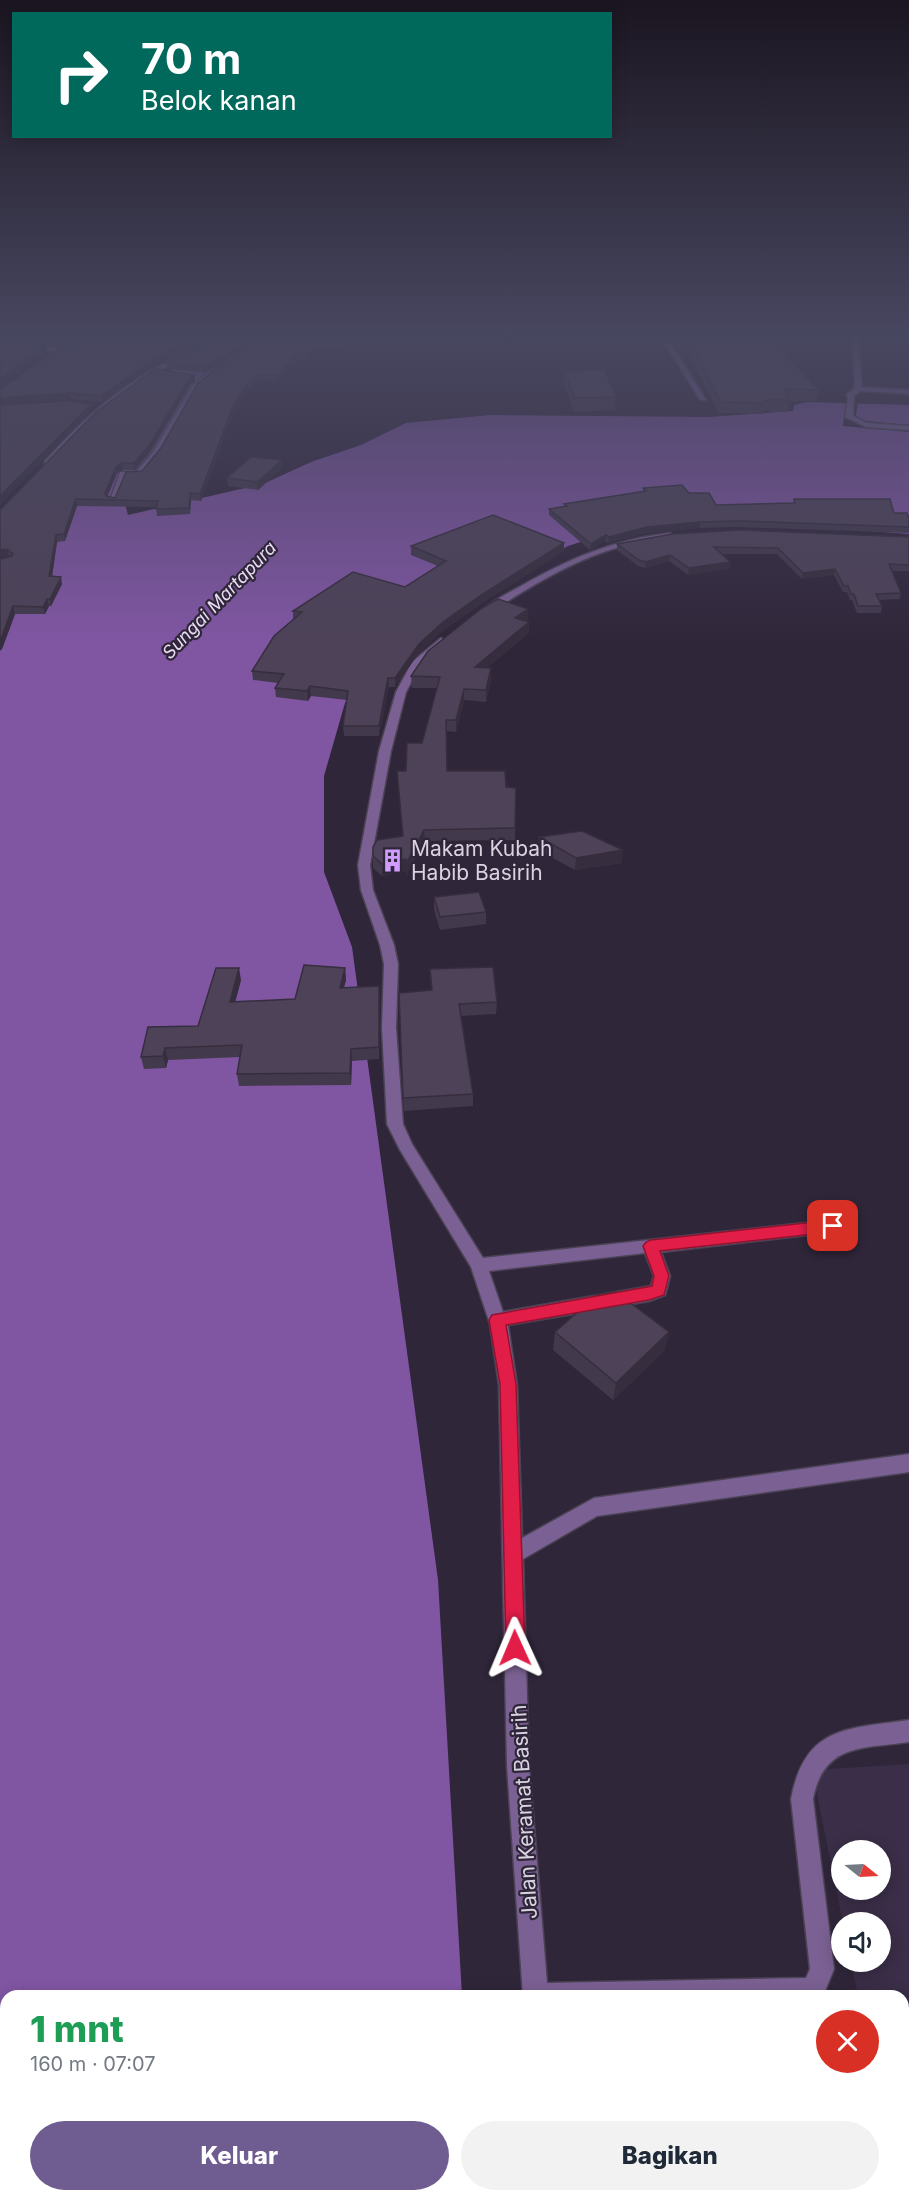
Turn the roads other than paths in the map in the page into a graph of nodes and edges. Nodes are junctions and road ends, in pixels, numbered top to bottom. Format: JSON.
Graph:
{"nodes":[{"id":1,"x":67,"y":440,"type":"edge"},
{"id":2,"x":164,"y":440,"type":"edge"},
{"id":3,"x":44,"y":467,"type":"edge"},
{"id":4,"x":112,"y":501,"type":"edge"},
{"id":5,"x":684,"y":534,"type":"edge"},
{"id":6,"x":471,"y":621,"type":"edge"},
{"id":7,"x":453,"y":633,"type":"edge"},
{"id":8,"x":833,"y":1226,"type":"dead end"},
{"id":9,"x":651,"y":1246,"type":"junction"},
{"id":10,"x":479,"y":1265,"type":"junction"},
{"id":11,"x":497,"y":1320,"type":"junction"},
{"id":12,"x":909,"y":1463,"type":"edge"},
{"id":13,"x":513,"y":1554,"type":"junction"},
{"id":14,"x":909,"y":1731,"type":"edge"},
{"id":15,"x":536,"y":1990,"type":"edge"},
{"id":16,"x":814,"y":1990,"type":"edge"}],
"edges":[{"from":1,"to":3,"type":"street"},
{"from":2,"to":4,"type":"street"},
{"from":5,"to":6,"type":"street"},
{"from":7,"to":10,"type":"street","name":"Jalan Keramat Basirih"},
{"from":8,"to":9,"type":"street"},
{"from":9,"to":10,"type":"street"},
{"from":9,"to":11,"type":"street"},
{"from":10,"to":11,"type":"street","name":"Jalan Keramat Basirih"},
{"from":11,"to":13,"type":"street","name":"Jalan Keramat Basirih"},
{"from":12,"to":13,"type":"street"},
{"from":13,"to":15,"type":"street","name":"Jalan Keramat Basirih"},
{"from":14,"to":16,"type":"street"}]}
